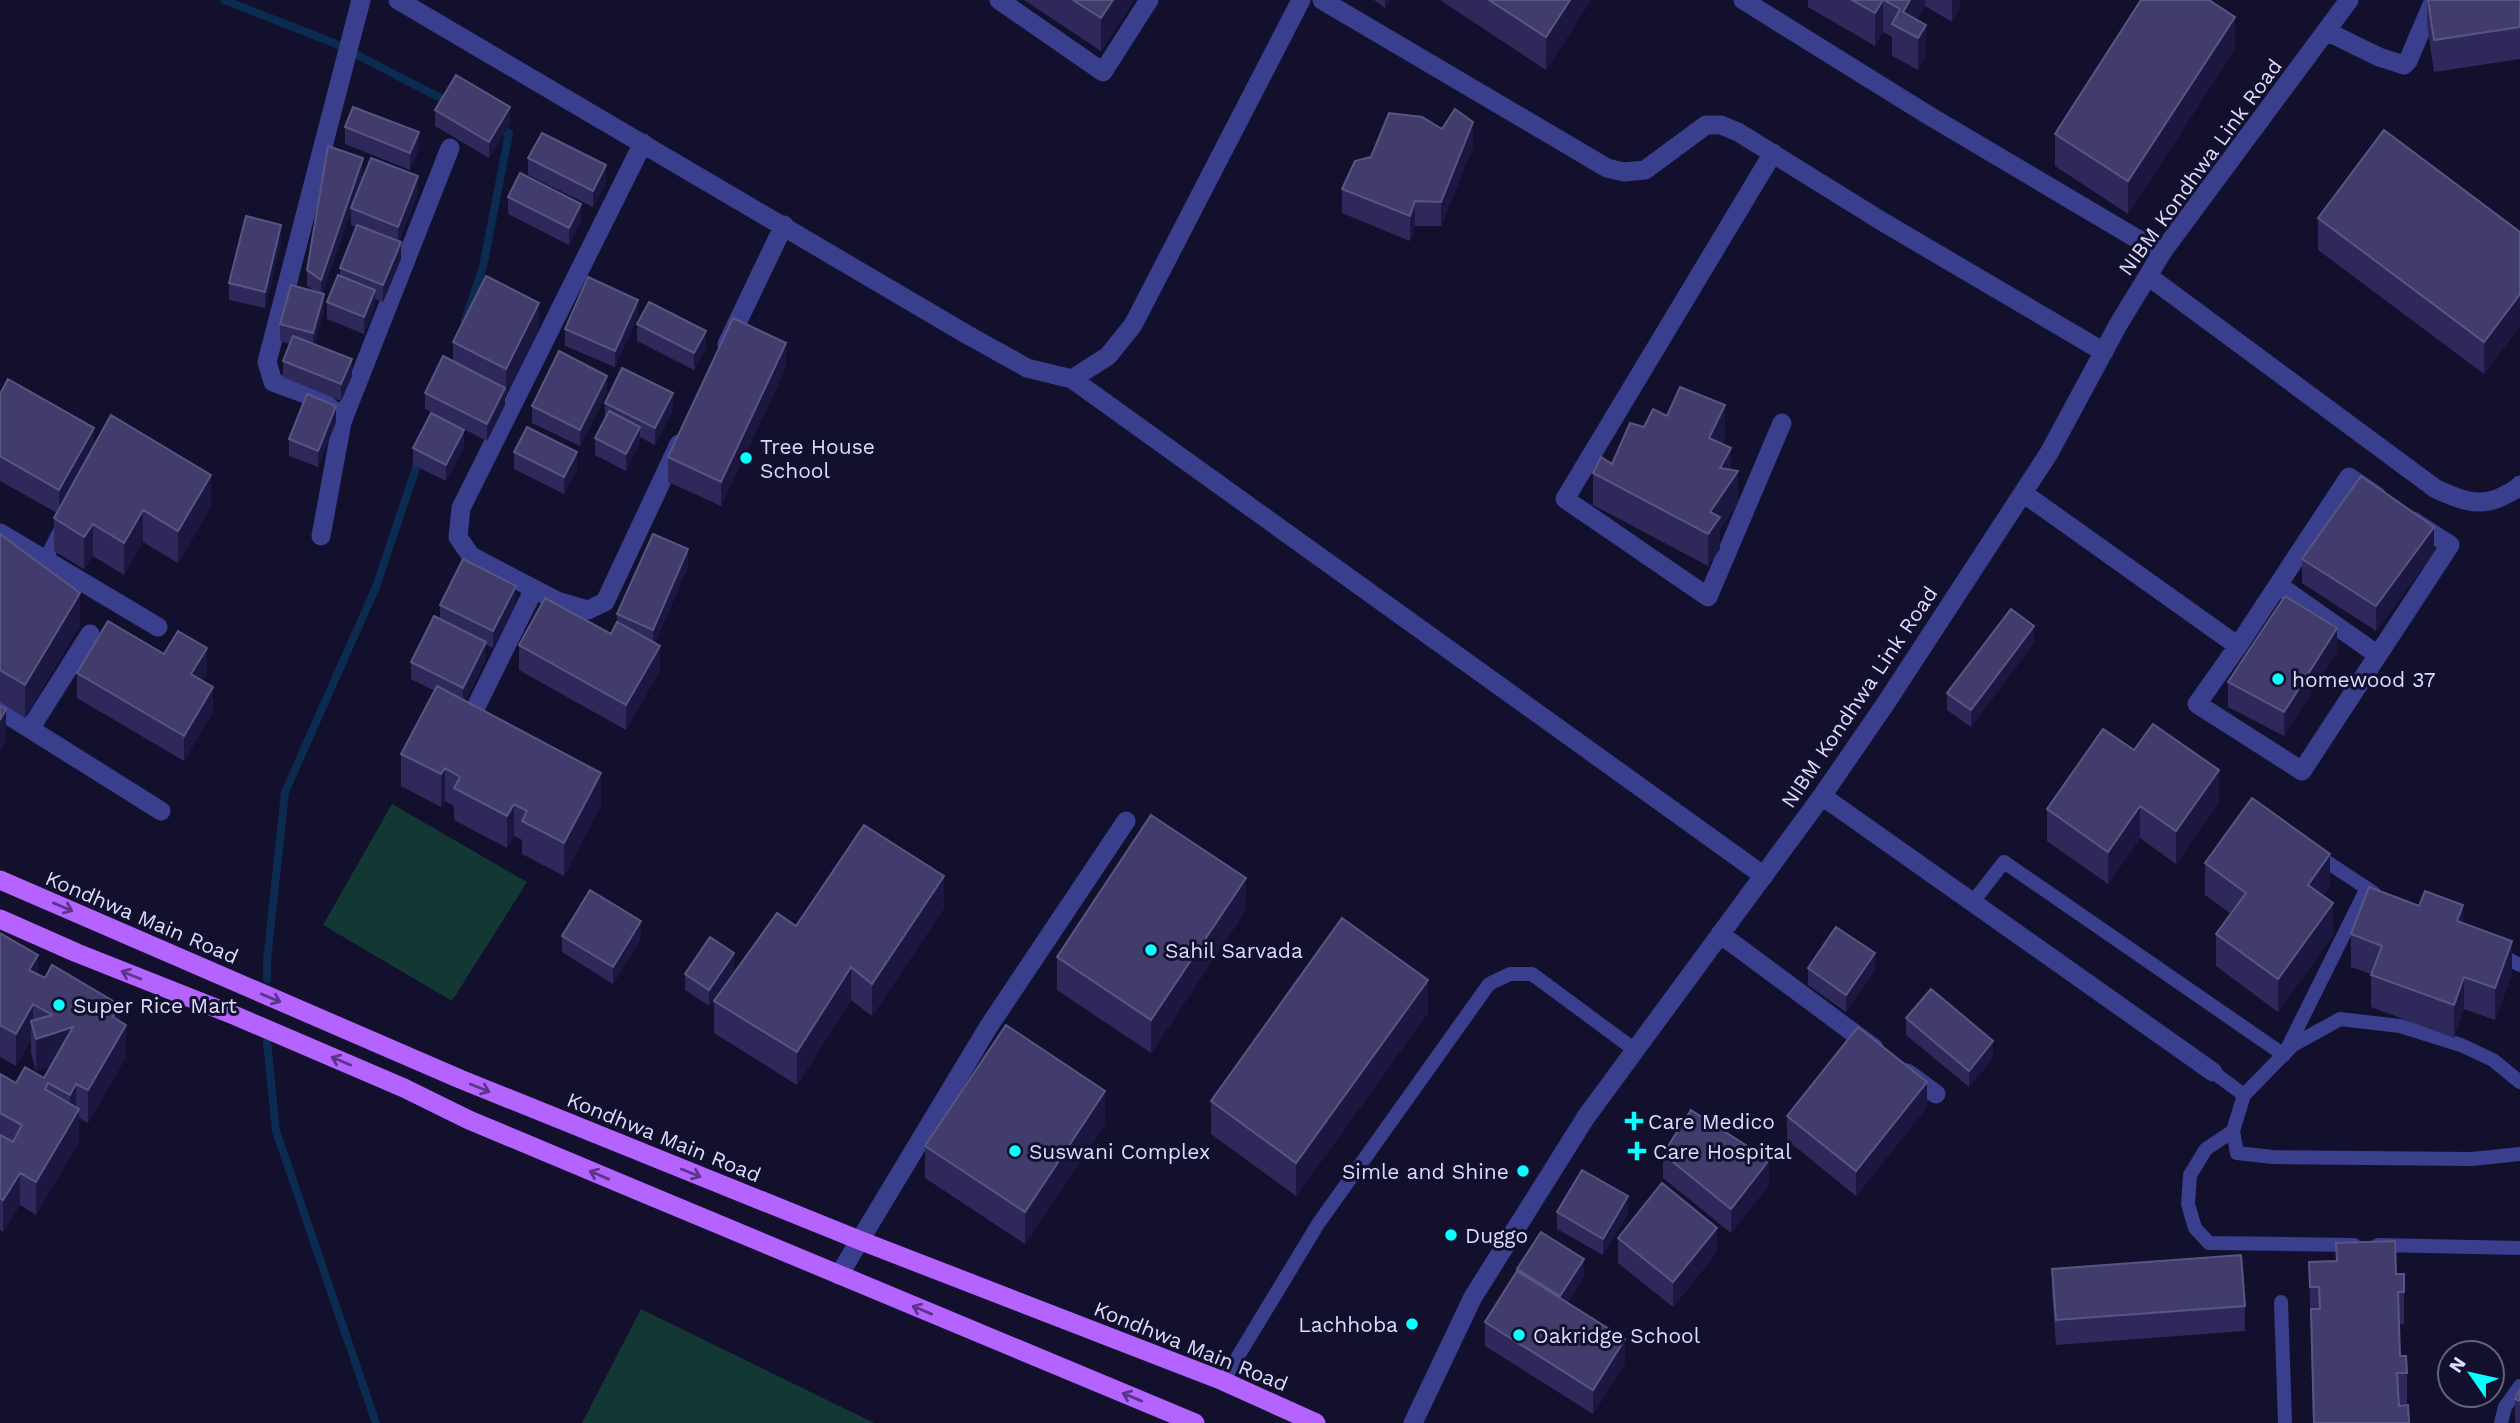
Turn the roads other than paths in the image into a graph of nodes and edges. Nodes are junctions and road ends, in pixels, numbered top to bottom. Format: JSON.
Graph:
{"nodes":[{"id":1,"x":362,"y":0,"type":"edge"},
{"id":2,"x":398,"y":0,"type":"edge"},
{"id":3,"x":999,"y":0,"type":"edge"},
{"id":4,"x":1149,"y":0,"type":"edge"},
{"id":5,"x":1301,"y":0,"type":"edge"},
{"id":6,"x":1322,"y":0,"type":"edge"},
{"id":7,"x":1743,"y":0,"type":"edge"},
{"id":8,"x":2349,"y":0,"type":"edge"},
{"id":9,"x":2434,"y":0,"type":"edge"},
{"id":10,"x":2326,"y":31,"type":"junction"},
{"id":11,"x":643,"y":143,"type":"junction"},
{"id":12,"x":450,"y":148,"type":"dead end"},
{"id":13,"x":1773,"y":153,"type":"junction"},
{"id":14,"x":784,"y":225,"type":"junction"},
{"id":15,"x":2163,"y":251,"type":"junction"},
{"id":16,"x":2148,"y":276,"type":"junction"},
{"id":17,"x":2104,"y":352,"type":"junction"},
{"id":18,"x":718,"y":362,"type":"edge"},
{"id":19,"x":1072,"y":379,"type":"junction"},
{"id":20,"x":342,"y":422,"type":"junction"},
{"id":21,"x":1782,"y":423,"type":"dead end"},
{"id":22,"x":688,"y":424,"type":"edge"},
{"id":23,"x":2520,"y":485,"type":"edge"},
{"id":24,"x":2023,"y":493,"type":"junction"},
{"id":25,"x":69,"y":514,"type":"edge"},
{"id":26,"x":0,"y":533,"type":"edge"},
{"id":27,"x":321,"y":536,"type":"dead end"},
{"id":28,"x":45,"y":560,"type":"junction"},
{"id":29,"x":2278,"y":585,"type":"junction"},
{"id":30,"x":534,"y":589,"type":"junction"},
{"id":31,"x":158,"y":627,"type":"dead end"},
{"id":32,"x":90,"y":634,"type":"dead end"},
{"id":33,"x":2238,"y":646,"type":"junction"},
{"id":34,"x":2378,"y":655,"type":"junction"},
{"id":35,"x":0,"y":710,"type":"edge"},
{"id":36,"x":30,"y":729,"type":"junction"},
{"id":37,"x":504,"y":736,"type":"edge"},
{"id":38,"x":1822,"y":796,"type":"junction"},
{"id":39,"x":161,"y":811,"type":"dead end"},
{"id":40,"x":1126,"y":821,"type":"dead end"},
{"id":41,"x":2301,"y":845,"type":"edge"},
{"id":42,"x":1764,"y":876,"type":"junction"},
{"id":43,"x":0,"y":880,"type":"edge"},
{"id":44,"x":2367,"y":888,"type":"junction"},
{"id":45,"x":2388,"y":900,"type":"edge"},
{"id":46,"x":1972,"y":902,"type":"junction"},
{"id":47,"x":0,"y":919,"type":"edge"},
{"id":48,"x":1720,"y":934,"type":"junction"},
{"id":49,"x":2484,"y":947,"type":"edge"},
{"id":50,"x":2520,"y":965,"type":"edge"},
{"id":51,"x":1635,"y":1051,"type":"junction"},
{"id":52,"x":2284,"y":1055,"type":"junction"},
{"id":53,"x":2213,"y":1072,"type":"joint"},
{"id":54,"x":2520,"y":1082,"type":"edge"},
{"id":55,"x":1936,"y":1094,"type":"dead end"},
{"id":56,"x":2244,"y":1095,"type":"junction"},
{"id":57,"x":2233,"y":1131,"type":"junction"},
{"id":58,"x":2520,"y":1154,"type":"edge"},
{"id":59,"x":859,"y":1240,"type":"junction"},
{"id":60,"x":2520,"y":1248,"type":"edge"},
{"id":61,"x":839,"y":1275,"type":"junction"},
{"id":62,"x":2281,"y":1302,"type":"dead end"},
{"id":63,"x":1223,"y":1381,"type":"junction"},
{"id":64,"x":2520,"y":1386,"type":"edge"},
{"id":65,"x":1195,"y":1423,"type":"edge"},
{"id":66,"x":1317,"y":1423,"type":"edge"},
{"id":67,"x":1413,"y":1423,"type":"edge"},
{"id":68,"x":2285,"y":1423,"type":"edge"},
{"id":69,"x":2501,"y":1423,"type":"edge"}],
"edges":[{"from":1,"to":20,"type":"street"},
{"from":2,"to":11,"type":"street"},
{"from":3,"to":4,"type":"street"},
{"from":5,"to":19,"type":"street"},
{"from":6,"to":13,"type":"street"},
{"from":7,"to":15,"type":"street"},
{"from":8,"to":10,"type":"street","name":"NIBM Kondhwa Link Road"},
{"from":9,"to":10,"type":"street"},
{"from":10,"to":15,"type":"street","name":"NIBM Kondhwa Link Road"},
{"from":11,"to":14,"type":"street"},
{"from":11,"to":30,"type":"street"},
{"from":12,"to":20,"type":"street"},
{"from":13,"to":17,"type":"street"},
{"from":13,"to":21,"type":"street"},
{"from":14,"to":18,"type":"street"},
{"from":14,"to":19,"type":"street"},
{"from":15,"to":16,"type":"street","name":"NIBM Kondhwa Link Road"},
{"from":16,"to":17,"type":"street","name":"NIBM Kondhwa Link Road"},
{"from":16,"to":23,"type":"street"},
{"from":17,"to":24,"type":"street","name":"NIBM Kondhwa Link Road"},
{"from":19,"to":42,"type":"street"},
{"from":20,"to":27,"type":"street"},
{"from":22,"to":30,"type":"street"},
{"from":24,"to":33,"type":"street"},
{"from":24,"to":38,"type":"street","name":"NIBM Kondhwa Link Road"},
{"from":25,"to":28,"type":"lane"},
{"from":26,"to":28,"type":"street"},
{"from":28,"to":31,"type":"street"},
{"from":29,"to":33,"type":"street"},
{"from":29,"to":34,"type":"street"},
{"from":29,"to":34,"type":"street"},
{"from":30,"to":37,"type":"street"},
{"from":32,"to":36,"type":"street"},
{"from":33,"to":34,"type":"street"},
{"from":35,"to":36,"type":"street"},
{"from":36,"to":39,"type":"street"},
{"from":38,"to":42,"type":"street","name":"NIBM Kondhwa Link Road"},
{"from":38,"to":46,"type":"street"},
{"from":40,"to":59,"type":"street"},
{"from":41,"to":44,"type":"lane"},
{"from":42,"to":48,"type":"street","name":"NIBM Kondhwa Link Road"},
{"from":43,"to":59,"type":"main road","name":"Kondhwa Main Road","one_way":true},
{"from":44,"to":45,"type":"lane"},
{"from":44,"to":52,"type":"lane"},
{"from":46,"to":52,"type":"lane"},
{"from":46,"to":53,"type":"street"},
{"from":61,"to":47,"type":"main road","one_way":true},
{"from":48,"to":51,"type":"street","name":"NIBM Kondhwa Link Road"},
{"from":48,"to":55,"type":"street"},
{"from":49,"to":50,"type":"lane"},
{"from":51,"to":63,"type":"lane"},
{"from":51,"to":67,"type":"street","name":"NIBM Kondhwa Link Road"},
{"from":52,"to":54,"type":"lane"},
{"from":52,"to":56,"type":"lane"},
{"from":53,"to":56,"type":"lane"},
{"from":56,"to":57,"type":"lane"},
{"from":57,"to":58,"type":"lane"},
{"from":57,"to":60,"type":"lane"},
{"from":59,"to":61,"type":"street"},
{"from":59,"to":63,"type":"main road","name":"Kondhwa Main Road"},
{"from":65,"to":61,"type":"main road","one_way":true},
{"from":62,"to":68,"type":"lane"},
{"from":63,"to":66,"type":"main road","name":"Kondhwa Main Road"},
{"from":64,"to":69,"type":"lane"}]}
